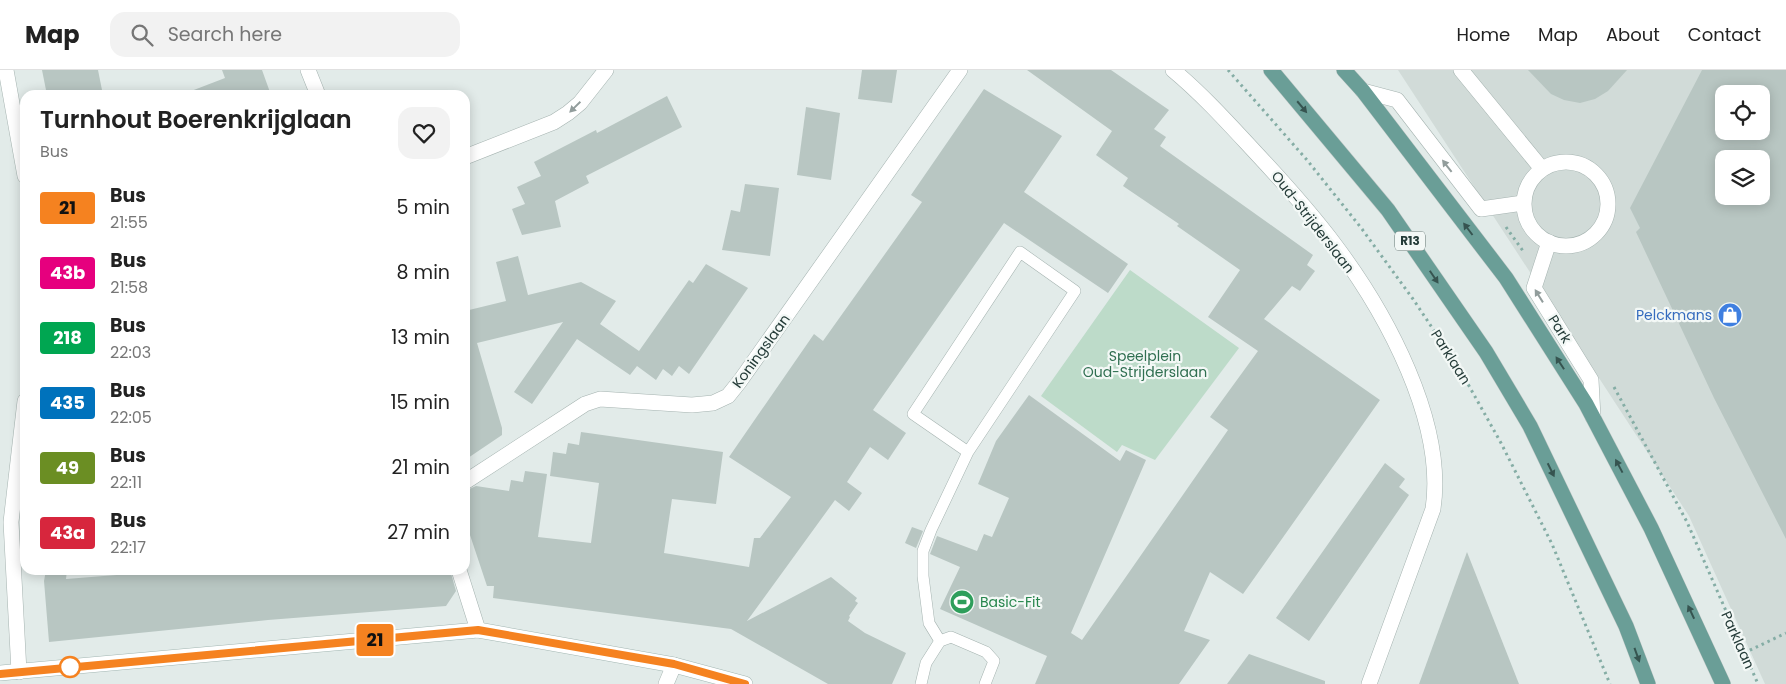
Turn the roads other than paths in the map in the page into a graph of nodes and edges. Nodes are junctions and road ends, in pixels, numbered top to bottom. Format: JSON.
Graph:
{"nodes":[{"id":1,"x":6,"y":70,"type":"edge"},
{"id":2,"x":308,"y":70,"type":"edge"},
{"id":3,"x":606,"y":70,"type":"edge"},
{"id":4,"x":960,"y":70,"type":"edge"},
{"id":5,"x":1173,"y":70,"type":"edge"},
{"id":6,"x":1271,"y":70,"type":"edge"},
{"id":7,"x":1344,"y":70,"type":"edge"},
{"id":8,"x":1461,"y":70,"type":"edge"},
{"id":9,"x":316,"y":90,"type":"edge"},
{"id":10,"x":1363,"y":91,"type":"junction"},
{"id":11,"x":20,"y":148,"type":"edge"},
{"id":12,"x":470,"y":155,"type":"edge"},
{"id":13,"x":1542,"y":169,"type":"junction"},
{"id":14,"x":1523,"y":203,"type":"junction"},
{"id":15,"x":1549,"y":242,"type":"junction"},
{"id":16,"x":1593,"y":417,"type":"junction"},
{"id":17,"x":20,"y":444,"type":"edge"},
{"id":18,"x":968,"y":452,"type":"junction"},
{"id":19,"x":470,"y":479,"type":"edge"},
{"id":20,"x":461,"y":575,"type":"edge"},
{"id":21,"x":478,"y":630,"type":"junction"},
{"id":22,"x":940,"y":641,"type":"junction"},
{"id":23,"x":674,"y":664,"type":"junction"},
{"id":24,"x":19,"y":672,"type":"junction"},
{"id":25,"x":0,"y":674,"type":"edge"},
{"id":26,"x":666,"y":684,"type":"edge"},
{"id":27,"x":745,"y":684,"type":"edge"},
{"id":28,"x":921,"y":684,"type":"edge"},
{"id":29,"x":985,"y":684,"type":"edge"},
{"id":30,"x":1369,"y":684,"type":"edge"},
{"id":31,"x":1648,"y":684,"type":"edge"},
{"id":32,"x":1723,"y":684,"type":"edge"}],
"edges":[{"from":1,"to":11,"type":"street"},
{"from":2,"to":9,"type":"street"},
{"from":3,"to":12,"type":"street","one_way":true},
{"from":4,"to":19,"type":"street","name":"Koningslaan"},
{"from":5,"to":30,"type":"street","name":"Oud-Strijderslaan"},
{"from":6,"to":31,"type":"main road","number":"R13","one_way":true},
{"from":7,"to":10,"type":"main road"},
{"from":8,"to":13,"type":"street"},
{"from":14,"to":10,"type":"street","one_way":true},
{"from":16,"to":10,"type":"main road","one_way":true},
{"from":13,"to":14,"type":"street"},
{"from":13,"to":15,"type":"street"},
{"from":14,"to":15,"type":"street"},
{"from":16,"to":15,"type":"street","name":"Park","one_way":true},
{"from":32,"to":16,"type":"main road","one_way":true},
{"from":17,"to":24,"type":"street"},
{"from":18,"to":18,"type":"lane"},
{"from":18,"to":22,"type":"lane"},
{"from":20,"to":21,"type":"street"},
{"from":21,"to":23,"type":"street"},
{"from":21,"to":24,"type":"street"},
{"from":22,"to":28,"type":"lane"},
{"from":22,"to":29,"type":"lane"},
{"from":23,"to":26,"type":"street"},
{"from":23,"to":27,"type":"street"},
{"from":24,"to":25,"type":"street"}]}
